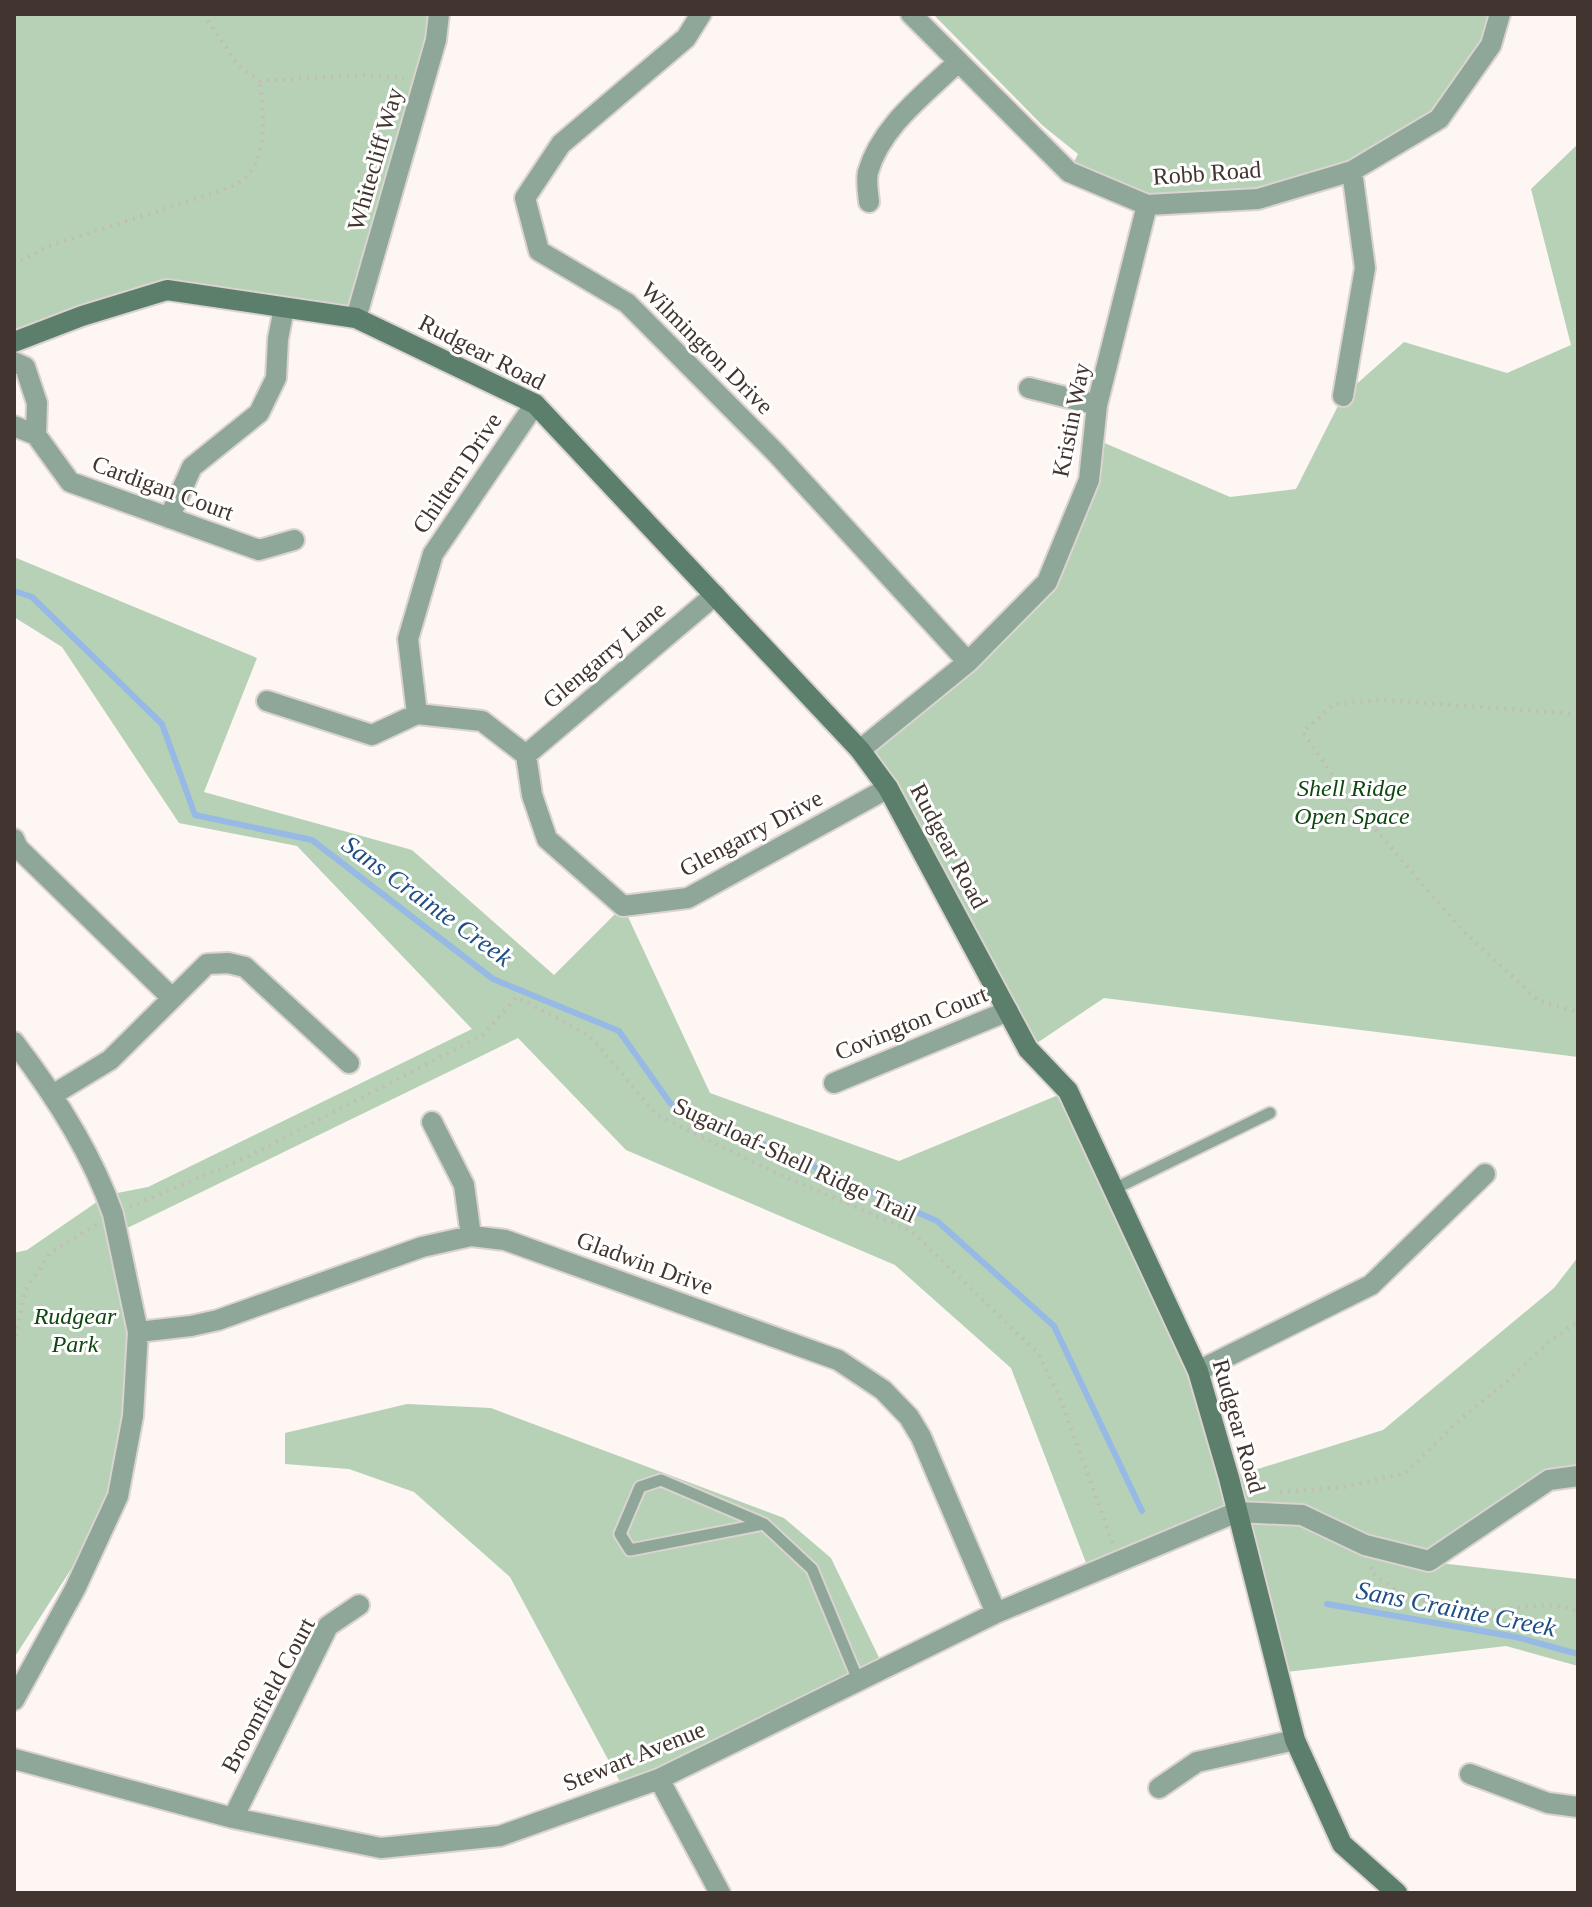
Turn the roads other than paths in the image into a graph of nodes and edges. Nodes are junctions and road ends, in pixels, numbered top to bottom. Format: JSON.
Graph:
{"nodes":[{"id":1,"x":439,"y":14,"type":"edge"},
{"id":2,"x":701,"y":14,"type":"edge"},
{"id":3,"x":911,"y":14,"type":"edge"},
{"id":4,"x":1500,"y":14,"type":"edge"},
{"id":5,"x":958,"y":62,"type":"junction"},
{"id":6,"x":1352,"y":171,"type":"junction"},
{"id":7,"x":869,"y":202,"type":"dead end"},
{"id":8,"x":1147,"y":205,"type":"junction"},
{"id":9,"x":284,"y":308,"type":"junction"},
{"id":10,"x":356,"y":318,"type":"junction"},
{"id":11,"x":14,"y":342,"type":"edge"},
{"id":12,"x":14,"y":362,"type":"edge"},
{"id":13,"x":1029,"y":388,"type":"dead end"},
{"id":14,"x":1343,"y":396,"type":"dead end"},
{"id":15,"x":535,"y":404,"type":"junction"},
{"id":16,"x":1097,"y":405,"type":"junction"},
{"id":17,"x":14,"y":426,"type":"edge"},
{"id":18,"x":36,"y":435,"type":"junction"},
{"id":19,"x":169,"y":518,"type":"junction"},
{"id":20,"x":294,"y":540,"type":"dead end"},
{"id":21,"x":715,"y":595,"type":"junction"},
{"id":22,"x":968,"y":662,"type":"junction"},
{"id":23,"x":267,"y":701,"type":"dead end"},
{"id":24,"x":417,"y":714,"type":"junction"},
{"id":25,"x":860,"y":750,"type":"junction"},
{"id":26,"x":526,"y":755,"type":"junction"},
{"id":27,"x":888,"y":788,"type":"junction"},
{"id":28,"x":14,"y":839,"type":"edge"},
{"id":29,"x":171,"y":997,"type":"junction"},
{"id":30,"x":1008,"y":1011,"type":"junction"},
{"id":31,"x":14,"y":1042,"type":"edge"},
{"id":32,"x":349,"y":1063,"type":"dead end"},
{"id":33,"x":834,"y":1083,"type":"dead end"},
{"id":34,"x":54,"y":1094,"type":"junction"},
{"id":35,"x":1270,"y":1113,"type":"dead end"},
{"id":36,"x":432,"y":1122,"type":"dead end"},
{"id":37,"x":1485,"y":1174,"type":"dead end"},
{"id":38,"x":1114,"y":1189,"type":"junction"},
{"id":39,"x":471,"y":1236,"type":"junction"},
{"id":40,"x":138,"y":1332,"type":"junction"},
{"id":41,"x":1198,"y":1371,"type":"junction"},
{"id":42,"x":1578,"y":1476,"type":"edge"},
{"id":43,"x":1237,"y":1512,"type":"junction"},
{"id":44,"x":764,"y":1524,"type":"junction"},
{"id":45,"x":359,"y":1605,"type":"dead end"},
{"id":46,"x":996,"y":1613,"type":"junction"},
{"id":47,"x":858,"y":1680,"type":"junction"},
{"id":48,"x":14,"y":1700,"type":"edge"},
{"id":49,"x":1295,"y":1740,"type":"junction"},
{"id":50,"x":14,"y":1759,"type":"edge"},
{"id":51,"x":1470,"y":1774,"type":"dead end"},
{"id":52,"x":659,"y":1779,"type":"junction"},
{"id":53,"x":1159,"y":1788,"type":"dead end"},
{"id":54,"x":1578,"y":1807,"type":"edge"},
{"id":55,"x":233,"y":1818,"type":"junction"},
{"id":56,"x":720,"y":1893,"type":"edge"},
{"id":57,"x":1397,"y":1893,"type":"edge"}],
"edges":[{"from":1,"to":10,"type":"street","name":"Whitecliff Way"},
{"from":2,"to":22,"type":"street","name":"Wilmington Drive"},
{"from":3,"to":5,"type":"street","name":"Robb Road"},
{"from":4,"to":6,"type":"street","name":"Robb Road"},
{"from":5,"to":7,"type":"street"},
{"from":5,"to":8,"type":"street","name":"Robb Road"},
{"from":6,"to":8,"type":"street","name":"Robb Road"},
{"from":6,"to":14,"type":"street"},
{"from":8,"to":16,"type":"street","name":"Kristin Way"},
{"from":9,"to":10,"type":"street","name":"Rudgear Road"},
{"from":9,"to":11,"type":"street","name":"Rudgear Road"},
{"from":9,"to":19,"type":"street"},
{"from":10,"to":15,"type":"street","name":"Rudgear Road"},
{"from":12,"to":18,"type":"street"},
{"from":13,"to":16,"type":"street"},
{"from":15,"to":21,"type":"street","name":"Rudgear Road"},
{"from":15,"to":24,"type":"street","name":"Chiltern Drive"},
{"from":16,"to":22,"type":"street","name":"Kristin Way"},
{"from":17,"to":18,"type":"street"},
{"from":18,"to":19,"type":"street","name":"Cardigan Court"},
{"from":19,"to":20,"type":"street","name":"Cardigan Court"},
{"from":21,"to":25,"type":"street","name":"Rudgear Road"},
{"from":21,"to":26,"type":"street","name":"Glengarry Lane"},
{"from":22,"to":25,"type":"street","name":"Kristin Way"},
{"from":23,"to":24,"type":"street"},
{"from":24,"to":26,"type":"street"},
{"from":25,"to":27,"type":"street","name":"Rudgear Road"},
{"from":26,"to":27,"type":"street","name":"Glengarry Drive"},
{"from":27,"to":30,"type":"street","name":"Rudgear Road"},
{"from":28,"to":29,"type":"street"},
{"from":29,"to":32,"type":"street"},
{"from":29,"to":34,"type":"street"},
{"from":30,"to":33,"type":"street","name":"Covington Court"},
{"from":30,"to":38,"type":"street","name":"Rudgear Road"},
{"from":31,"to":34,"type":"street"},
{"from":34,"to":40,"type":"street"},
{"from":35,"to":38,"type":"lane"},
{"from":36,"to":39,"type":"street"},
{"from":37,"to":41,"type":"street"},
{"from":38,"to":41,"type":"street","name":"Rudgear Road"},
{"from":39,"to":40,"type":"street","name":"Gladwin Drive"},
{"from":39,"to":46,"type":"street","name":"Gladwin Drive"},
{"from":40,"to":48,"type":"street"},
{"from":41,"to":43,"type":"street","name":"Rudgear Road"},
{"from":42,"to":43,"type":"street"},
{"from":43,"to":46,"type":"street","name":"Stewart Avenue"},
{"from":43,"to":49,"type":"street","name":"Rudgear Road"},
{"from":44,"to":44,"type":"lane"},
{"from":44,"to":47,"type":"lane"},
{"from":45,"to":55,"type":"street","name":"Broomfield Court"},
{"from":46,"to":47,"type":"street","name":"Stewart Avenue"},
{"from":47,"to":52,"type":"street","name":"Stewart Avenue"},
{"from":49,"to":53,"type":"street"},
{"from":49,"to":57,"type":"street","name":"Rudgear Road"},
{"from":50,"to":55,"type":"street","name":"Stewart Avenue"},
{"from":51,"to":54,"type":"street"},
{"from":52,"to":55,"type":"street","name":"Stewart Avenue"},
{"from":52,"to":56,"type":"street"}]}
